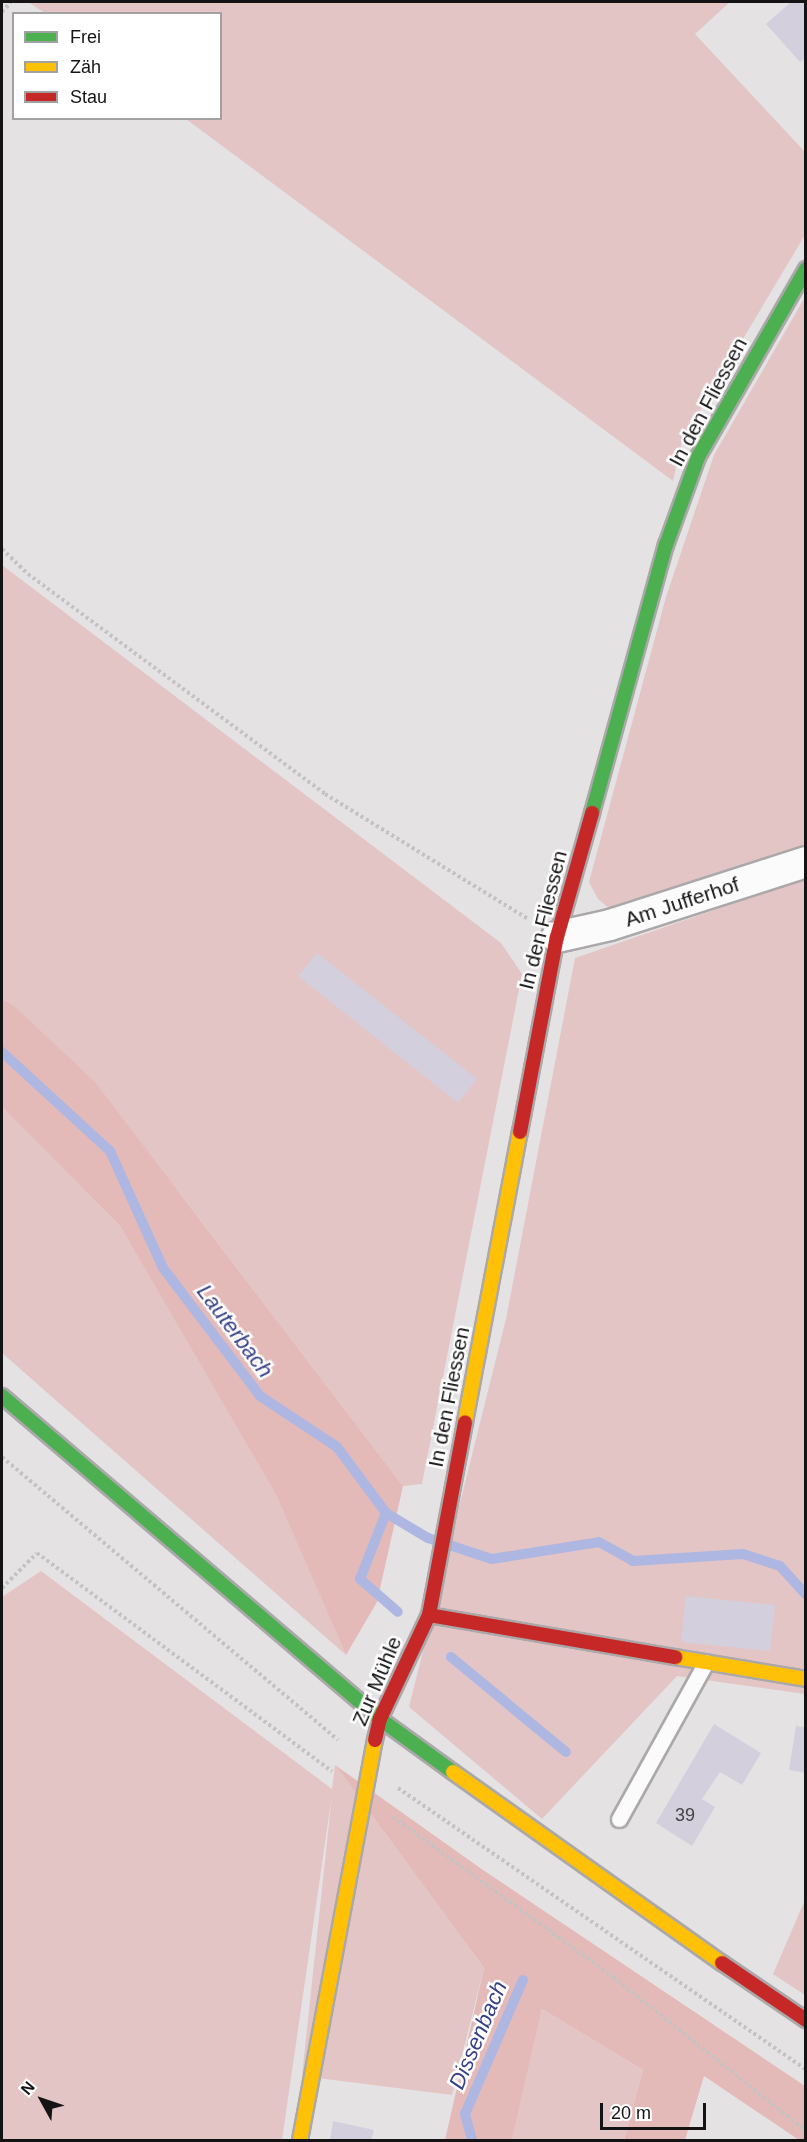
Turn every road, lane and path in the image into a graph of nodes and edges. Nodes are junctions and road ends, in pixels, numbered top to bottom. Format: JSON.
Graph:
{"nodes":[{"id":1,"x":10,"y":2,"type":"edge"},
{"id":2,"x":2,"y":12,"type":"edge"},
{"id":3,"x":806,"y":269,"type":"edge"},
{"id":4,"x":2,"y":549,"type":"edge"},
{"id":5,"x":806,"y":862,"type":"edge"},
{"id":6,"x":557,"y":937,"type":"junction"},
{"id":7,"x":2,"y":1396,"type":"edge"},
{"id":8,"x":2,"y":1588,"type":"edge"},
{"id":9,"x":429,"y":1615,"type":"junction"},
{"id":10,"x":706,"y":1662,"type":"junction"},
{"id":11,"x":806,"y":1679,"type":"edge"},
{"id":12,"x":380,"y":1719,"type":"junction"},
{"id":13,"x":363,"y":1794,"type":"junction"},
{"id":14,"x":619,"y":1819,"type":"dead end"},
{"id":15,"x":806,"y":2020,"type":"edge"},
{"id":16,"x":806,"y":2131,"type":"edge"},
{"id":17,"x":300,"y":2140,"type":"edge"}],
"edges":[{"from":1,"to":2,"type":"path"},
{"from":3,"to":6,"type":"street","name":"In den Fliessen"},
{"from":4,"to":6,"type":"path"},
{"from":5,"to":6,"type":"street","name":"Am Jufferhof"},
{"from":6,"to":9,"type":"street","name":"In den Fliessen"},
{"from":7,"to":12,"type":"street"},
{"from":8,"to":13,"type":"path"},
{"from":9,"to":10,"type":"street"},
{"from":9,"to":12,"type":"street","name":"Zur Mühle"},
{"from":10,"to":11,"type":"street"},
{"from":10,"to":14,"type":"lane"},
{"from":12,"to":13,"type":"street","name":"Zur Mühle"},
{"from":12,"to":15,"type":"street"},
{"from":13,"to":16,"type":"path"},
{"from":13,"to":17,"type":"street","name":"Zur Mühle"}]}
